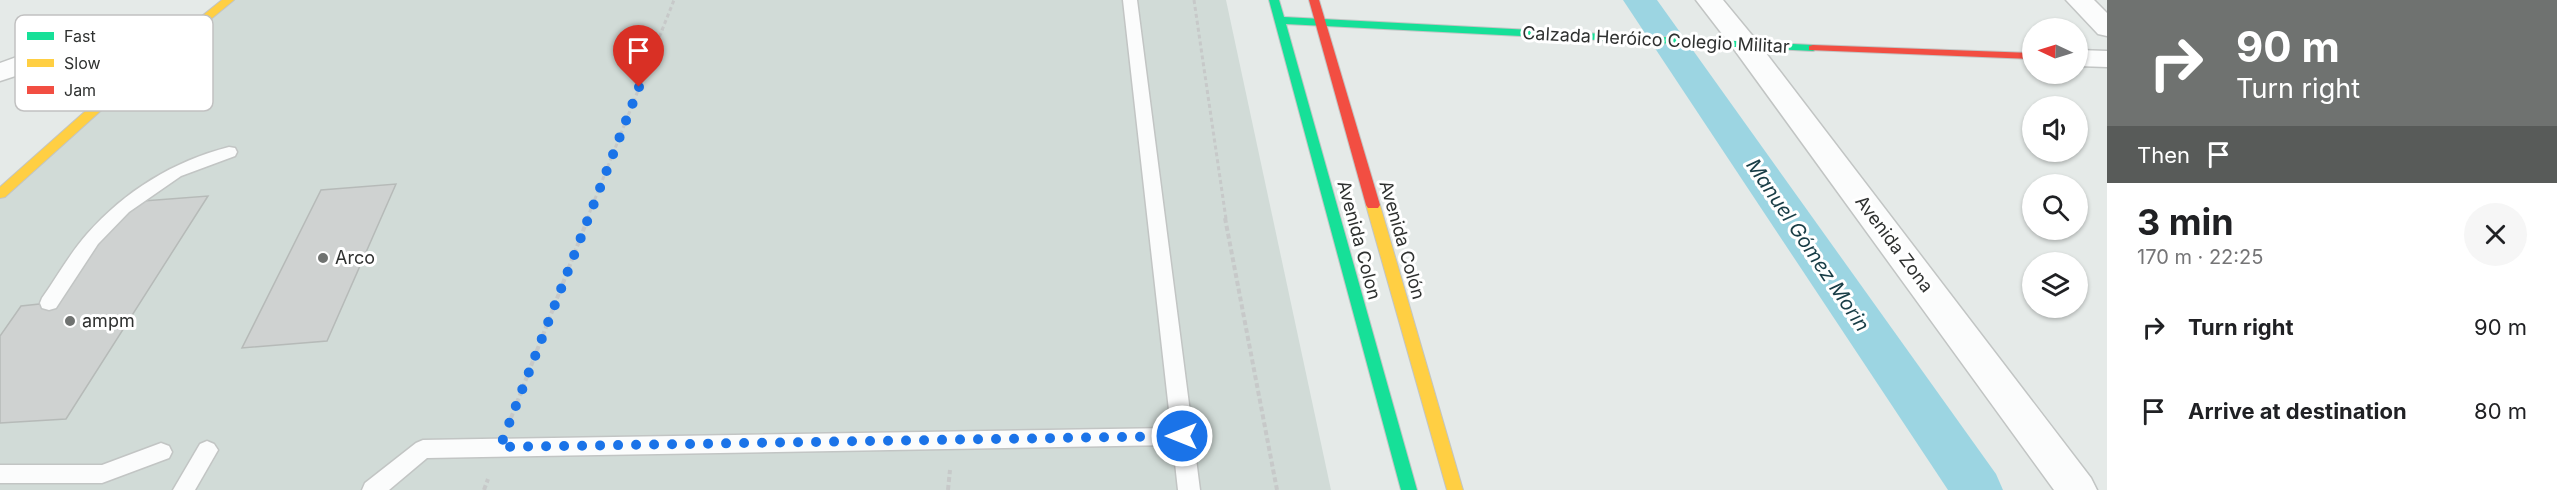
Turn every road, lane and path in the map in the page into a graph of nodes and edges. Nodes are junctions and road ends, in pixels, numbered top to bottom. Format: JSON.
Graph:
{"nodes":[{"id":1,"x":229,"y":0,"type":"edge"},
{"id":2,"x":674,"y":0,"type":"edge"},
{"id":3,"x":1130,"y":0,"type":"edge"},
{"id":4,"x":1194,"y":0,"type":"edge"},
{"id":5,"x":1274,"y":0,"type":"edge"},
{"id":6,"x":1314,"y":0,"type":"edge"},
{"id":7,"x":1709,"y":0,"type":"edge"},
{"id":8,"x":2079,"y":0,"type":"edge"},
{"id":9,"x":209,"y":15,"type":"edge"},
{"id":10,"x":1280,"y":20,"type":"junction"},
{"id":11,"x":1322,"y":22,"type":"junction"},
{"id":12,"x":2107,"y":28,"type":"edge"},
{"id":13,"x":1746,"y":46,"type":"junction"},
{"id":14,"x":2022,"y":56,"type":"edge"},
{"id":15,"x":2088,"y":58,"type":"edge"},
{"id":16,"x":2107,"y":59,"type":"edge"},
{"id":17,"x":15,"y":67,"type":"edge"},
{"id":18,"x":0,"y":73,"type":"edge"},
{"id":19,"x":89,"y":111,"type":"edge"},
{"id":20,"x":229,"y":152,"type":"dead end"},
{"id":21,"x":0,"y":194,"type":"edge"},
{"id":22,"x":49,"y":303,"type":"dead end"},
{"id":23,"x":1182,"y":436,"type":"junction"},
{"id":24,"x":500,"y":447,"type":"junction"},
{"id":25,"x":207,"y":450,"type":"dead end"},
{"id":26,"x":161,"y":452,"type":"dead end"},
{"id":27,"x":0,"y":474,"type":"edge"},
{"id":28,"x":184,"y":490,"type":"edge"},
{"id":29,"x":373,"y":490,"type":"edge"},
{"id":30,"x":484,"y":490,"type":"edge"},
{"id":31,"x":1189,"y":490,"type":"edge"},
{"id":32,"x":1277,"y":490,"type":"edge"},
{"id":33,"x":1409,"y":490,"type":"edge"},
{"id":34,"x":1455,"y":490,"type":"edge"},
{"id":35,"x":2077,"y":490,"type":"edge"}],
"edges":[{"from":1,"to":9,"type":"main road"},
{"from":2,"to":24,"type":"path"},
{"from":3,"to":23,"type":"lane"},
{"from":4,"to":32,"type":"path"},
{"from":5,"to":10,"type":"main road","name":"Avenida Colon"},
{"from":6,"to":11,"type":"main road","name":"Avenida Colón"},
{"from":7,"to":13,"type":"street","name":"Avenida Zona"},
{"from":8,"to":12,"type":"street"},
{"from":10,"to":11,"type":"main road","name":"Calzada Heróico Colegio Militar"},
{"from":10,"to":33,"type":"main road","name":"Avenida Colon"},
{"from":11,"to":13,"type":"main road","name":"Calzada Heróico Colegio Militar"},
{"from":11,"to":34,"type":"main road","name":"Avenida Colón"},
{"from":13,"to":14,"type":"main road","name":"Calzada Heróico Colegio Militar"},
{"from":13,"to":35,"type":"street","name":"Avenida Zona"},
{"from":15,"to":16,"type":"street"},
{"from":17,"to":18,"type":"street"},
{"from":19,"to":21,"type":"main road"},
{"from":20,"to":22,"type":"lane"},
{"from":23,"to":24,"type":"lane"},
{"from":23,"to":31,"type":"lane"},
{"from":24,"to":29,"type":"lane"},
{"from":24,"to":30,"type":"path"},
{"from":25,"to":28,"type":"lane"},
{"from":26,"to":27,"type":"lane"}]}
